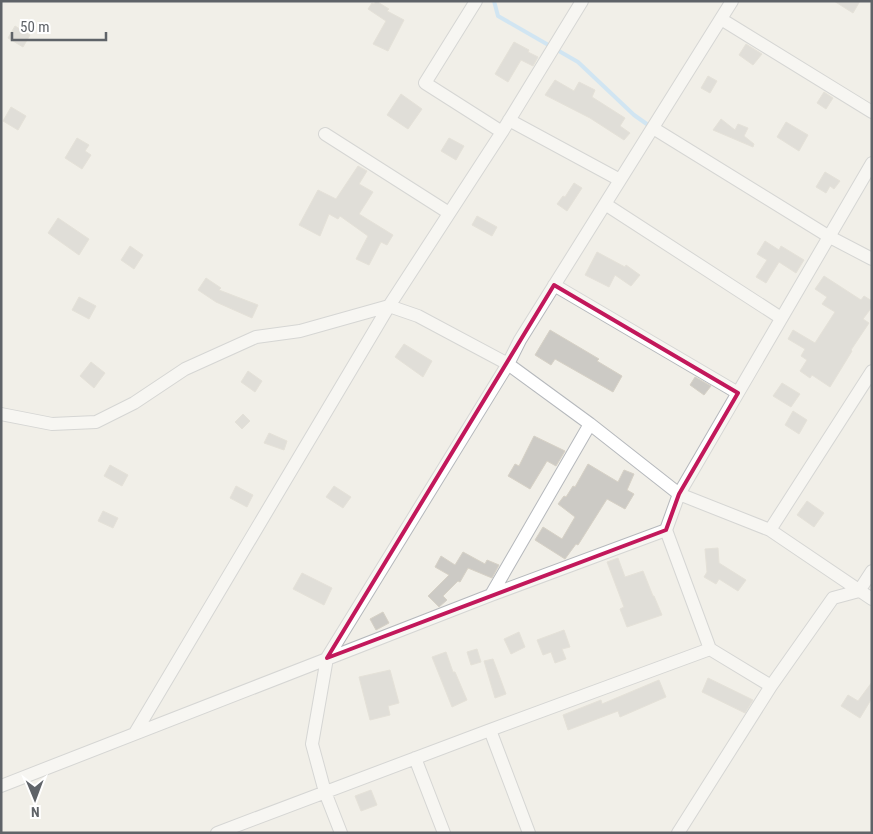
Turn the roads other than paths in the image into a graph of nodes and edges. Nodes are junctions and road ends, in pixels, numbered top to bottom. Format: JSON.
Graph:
{"nodes":[{"id":1,"x":476,"y":1,"type":"edge"},
{"id":2,"x":582,"y":1,"type":"edge"},
{"id":3,"x":732,"y":1,"type":"edge"},
{"id":4,"x":721,"y":19,"type":"junction"},
{"id":5,"x":872,"y":112,"type":"edge"},
{"id":6,"x":509,"y":120,"type":"junction"},
{"id":7,"x":653,"y":128,"type":"junction"},
{"id":8,"x":502,"y":132,"type":"junction"},
{"id":9,"x":325,"y":134,"type":"dead end"},
{"id":10,"x":872,"y":164,"type":"edge"},
{"id":11,"x":620,"y":180,"type":"junction"},
{"id":12,"x":605,"y":204,"type":"junction"},
{"id":13,"x":450,"y":212,"type":"junction"},
{"id":14,"x":828,"y":236,"type":"junction"},
{"id":15,"x":872,"y":259,"type":"edge"},
{"id":16,"x":554,"y":285,"type":"junction"},
{"id":17,"x":389,"y":306,"type":"junction"},
{"id":18,"x":781,"y":318,"type":"junction"},
{"id":19,"x":508,"y":364,"type":"junction"},
{"id":20,"x":872,"y":371,"type":"edge"},
{"id":21,"x":738,"y":393,"type":"junction"},
{"id":22,"x":1,"y":414,"type":"edge"},
{"id":23,"x":590,"y":424,"type":"junction"},
{"id":24,"x":678,"y":494,"type":"junction"},
{"id":25,"x":666,"y":530,"type":"junction"},
{"id":26,"x":770,"y":530,"type":"junction"},
{"id":27,"x":872,"y":571,"type":"edge"},
{"id":28,"x":859,"y":591,"type":"junction"},
{"id":29,"x":491,"y":594,"type":"junction"},
{"id":30,"x":872,"y":599,"type":"edge"},
{"id":31,"x":710,"y":649,"type":"junction"},
{"id":32,"x":327,"y":658,"type":"junction"},
{"id":33,"x":771,"y":686,"type":"junction"},
{"id":34,"x":490,"y":730,"type":"junction"},
{"id":35,"x":135,"y":734,"type":"junction"},
{"id":36,"x":415,"y":758,"type":"junction"},
{"id":37,"x":1,"y":786,"type":"edge"},
{"id":38,"x":325,"y":792,"type":"junction"},
{"id":39,"x":226,"y":831,"type":"edge"},
{"id":40,"x":341,"y":833,"type":"edge"},
{"id":41,"x":444,"y":833,"type":"edge"},
{"id":42,"x":529,"y":833,"type":"edge"},
{"id":43,"x":678,"y":833,"type":"edge"}],
"edges":[{"from":1,"to":8,"type":"street"},
{"from":2,"to":6,"type":"street"},
{"from":3,"to":4,"type":"street"},
{"from":4,"to":5,"type":"street"},
{"from":4,"to":7,"type":"street"},
{"from":6,"to":8,"type":"street"},
{"from":6,"to":11,"type":"street"},
{"from":7,"to":11,"type":"street"},
{"from":7,"to":14,"type":"street"},
{"from":8,"to":13,"type":"street"},
{"from":9,"to":13,"type":"street"},
{"from":10,"to":14,"type":"street"},
{"from":11,"to":12,"type":"street"},
{"from":12,"to":16,"type":"street"},
{"from":12,"to":18,"type":"street"},
{"from":13,"to":17,"type":"street"},
{"from":14,"to":15,"type":"street"},
{"from":14,"to":18,"type":"street"},
{"from":16,"to":19,"type":"street"},
{"from":16,"to":21,"type":"street"},
{"from":17,"to":19,"type":"street"},
{"from":17,"to":22,"type":"street"},
{"from":17,"to":35,"type":"street"},
{"from":18,"to":21,"type":"street"},
{"from":19,"to":23,"type":"street"},
{"from":19,"to":32,"type":"street"},
{"from":20,"to":26,"type":"street"},
{"from":21,"to":24,"type":"street"},
{"from":23,"to":24,"type":"street"},
{"from":23,"to":29,"type":"street"},
{"from":24,"to":25,"type":"street"},
{"from":24,"to":26,"type":"street"},
{"from":25,"to":29,"type":"street"},
{"from":25,"to":31,"type":"street"},
{"from":26,"to":28,"type":"street"},
{"from":27,"to":28,"type":"street"},
{"from":28,"to":30,"type":"street"},
{"from":28,"to":33,"type":"street"},
{"from":29,"to":32,"type":"street"},
{"from":31,"to":33,"type":"street"},
{"from":31,"to":34,"type":"street"},
{"from":32,"to":35,"type":"street"},
{"from":32,"to":38,"type":"street"},
{"from":33,"to":43,"type":"street"},
{"from":34,"to":36,"type":"street"},
{"from":34,"to":42,"type":"street"},
{"from":35,"to":37,"type":"street"},
{"from":36,"to":38,"type":"street"},
{"from":36,"to":41,"type":"street"},
{"from":38,"to":39,"type":"street"},
{"from":38,"to":40,"type":"street"}]}
